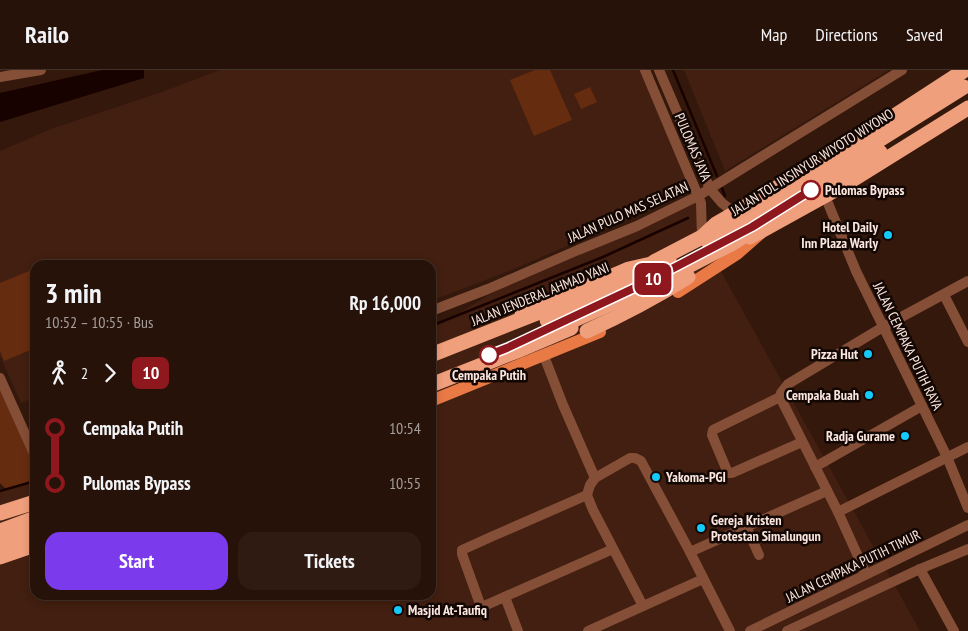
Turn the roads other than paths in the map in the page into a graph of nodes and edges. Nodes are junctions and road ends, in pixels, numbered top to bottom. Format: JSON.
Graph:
{"nodes":[{"id":1,"x":41,"y":70,"type":"edge"},
{"id":2,"x":646,"y":70,"type":"edge"},
{"id":3,"x":659,"y":70,"type":"edge"},
{"id":4,"x":902,"y":70,"type":"edge"},
{"id":5,"x":965,"y":70,"type":"edge"},
{"id":6,"x":0,"y":77,"type":"edge"},
{"id":7,"x":968,"y":84,"type":"edge"},
{"id":8,"x":968,"y":95,"type":"edge"},
{"id":9,"x":968,"y":100,"type":"edge"},
{"id":10,"x":968,"y":108,"type":"edge"},
{"id":11,"x":882,"y":124,"type":"junction"},
{"id":12,"x":928,"y":132,"type":"junction"},
{"id":13,"x":898,"y":151,"type":"junction"},
{"id":14,"x":712,"y":191,"type":"junction"},
{"id":15,"x":825,"y":196,"type":"junction"},
{"id":16,"x":700,"y":200,"type":"junction"},
{"id":17,"x":735,"y":213,"type":"junction"},
{"id":18,"x":764,"y":229,"type":"junction"},
{"id":19,"x":702,"y":237,"type":"junction"},
{"id":20,"x":731,"y":244,"type":"junction"},
{"id":21,"x":669,"y":260,"type":"junction"},
{"id":22,"x":633,"y":273,"type":"junction"},
{"id":23,"x":968,"y":281,"type":"edge"},
{"id":24,"x":591,"y":291,"type":"junction"},
{"id":25,"x":645,"y":294,"type":"junction"},
{"id":26,"x":944,"y":295,"type":"junction"},
{"id":27,"x":436,"y":309,"type":"edge"},
{"id":28,"x":601,"y":314,"type":"junction"},
{"id":29,"x":883,"y":326,"type":"junction"},
{"id":30,"x":968,"y":342,"type":"edge"},
{"id":31,"x":436,"y":347,"type":"edge"},
{"id":32,"x":436,"y":353,"type":"edge"},
{"id":33,"x":544,"y":356,"type":"junction"},
{"id":34,"x":436,"y":364,"type":"edge"},
{"id":35,"x":0,"y":378,"type":"edge"},
{"id":36,"x":436,"y":381,"type":"edge"},
{"id":37,"x":436,"y":381,"type":"edge"},
{"id":38,"x":436,"y":389,"type":"edge"},
{"id":39,"x":780,"y":397,"type":"junction"},
{"id":40,"x":436,"y":399,"type":"edge"},
{"id":41,"x":922,"y":406,"type":"junction"},
{"id":42,"x":802,"y":442,"type":"junction"},
{"id":43,"x":30,"y":445,"type":"edge"},
{"id":44,"x":968,"y":447,"type":"edge"},
{"id":45,"x":947,"y":457,"type":"junction"},
{"id":46,"x":815,"y":467,"type":"junction"},
{"id":47,"x":595,"y":478,"type":"junction"},
{"id":48,"x":827,"y":491,"type":"junction"},
{"id":49,"x":587,"y":495,"type":"junction"},
{"id":50,"x":30,"y":504,"type":"edge"},
{"id":51,"x":968,"y":508,"type":"edge"},
{"id":52,"x":838,"y":512,"type":"junction"},
{"id":53,"x":0,"y":513,"type":"edge"},
{"id":54,"x":30,"y":520,"type":"edge"},
{"id":55,"x":968,"y":525,"type":"edge"},
{"id":56,"x":746,"y":526,"type":"junction"},
{"id":57,"x":0,"y":531,"type":"edge"},
{"id":58,"x":30,"y":533,"type":"edge"},
{"id":59,"x":0,"y":544,"type":"edge"},
{"id":60,"x":30,"y":546,"type":"edge"},
{"id":61,"x":613,"y":548,"type":"junction"},
{"id":62,"x":968,"y":549,"type":"edge"},
{"id":63,"x":690,"y":552,"type":"junction"},
{"id":64,"x":759,"y":555,"type":"dead end"},
{"id":65,"x":0,"y":557,"type":"edge"},
{"id":66,"x":920,"y":569,"type":"junction"},
{"id":67,"x":866,"y":574,"type":"junction"},
{"id":68,"x":703,"y":579,"type":"junction"},
{"id":69,"x":505,"y":597,"type":"junction"},
{"id":70,"x":643,"y":606,"type":"junction"},
{"id":71,"x":808,"y":626,"type":"edge"},
{"id":72,"x":949,"y":630,"type":"edge"},
{"id":73,"x":518,"y":631,"type":"edge"},
{"id":74,"x":588,"y":631,"type":"edge"},
{"id":75,"x":730,"y":631,"type":"edge"},
{"id":76,"x":750,"y":631,"type":"edge"},
{"id":77,"x":787,"y":631,"type":"edge"}],
"edges":[{"from":1,"to":6,"type":"street"},
{"from":2,"to":16,"type":"street","name":"PULOMAS JAYA"},
{"from":3,"to":14,"type":"street","name":"PULOMAS JAYA"},
{"from":4,"to":14,"type":"street","name":"JALAN PULO MAS SELATAN"},
{"from":5,"to":11,"type":"highway","name":"JALAN JENDERAL AHMAD YANI"},
{"from":7,"to":21,"type":"highway","name":"JALAN TOL INSINYUR WIYOTO WIYONO","bridge":true},
{"from":8,"to":20,"type":"highway","name":"JALAN TOL INSINYUR WIYOTO WIYONO","bridge":true},
{"from":9,"to":12,"type":"highway"},
{"from":10,"to":12,"type":"highway"},
{"from":11,"to":13,"type":"highway"},
{"from":11,"to":17,"type":"highway","name":"JALAN JENDERAL AHMAD YANI"},
{"from":12,"to":13,"type":"highway"},
{"from":13,"to":15,"type":"highway"},
{"from":14,"to":16,"type":"street","name":"JALAN PULO MAS SELATAN"},
{"from":14,"to":17,"type":"street","name":"PULOMAS JAYA"},
{"from":15,"to":18,"type":"highway"},
{"from":15,"to":29,"type":"street","name":"JALAN CEMPAKA PUTIH RAYA"},
{"from":16,"to":19,"type":"street","name":"PULOMAS JAYA"},
{"from":16,"to":27,"type":"street","name":"JALAN PULO MAS SELATAN"},
{"from":17,"to":19,"type":"highway","name":"JALAN JENDERAL AHMAD YANI"},
{"from":18,"to":25,"type":"highway"},
{"from":18,"to":33,"type":"main road"},
{"from":19,"to":22,"type":"highway","name":"JALAN JENDERAL AHMAD YANI"},
{"from":20,"to":36,"type":"highway","bridge":true},
{"from":20,"to":38,"type":"highway","bridge":true},
{"from":21,"to":31,"type":"highway","bridge":true},
{"from":21,"to":34,"type":"highway","bridge":true},
{"from":22,"to":24,"type":"highway","name":"JALAN JENDERAL AHMAD YANI"},
{"from":22,"to":25,"type":"highway"},
{"from":23,"to":26,"type":"street"},
{"from":24,"to":28,"type":"highway"},
{"from":24,"to":32,"type":"highway","name":"JALAN JENDERAL AHMAD YANI"},
{"from":25,"to":28,"type":"highway"},
{"from":26,"to":29,"type":"street"},
{"from":26,"to":30,"type":"street"},
{"from":28,"to":37,"type":"highway"},
{"from":29,"to":39,"type":"street"},
{"from":29,"to":41,"type":"street","name":"JALAN CEMPAKA PUTIH RAYA"},
{"from":33,"to":40,"type":"main road"},
{"from":33,"to":47,"type":"street"},
{"from":35,"to":43,"type":"street"},
{"from":39,"to":42,"type":"street"},
{"from":39,"to":42,"type":"street"},
{"from":41,"to":45,"type":"street","name":"JALAN CEMPAKA PUTIH RAYA"},
{"from":41,"to":46,"type":"street"},
{"from":42,"to":46,"type":"street"},
{"from":44,"to":45,"type":"street"},
{"from":45,"to":51,"type":"street","name":"JALAN CEMPAKA PUTIH RAYA"},
{"from":45,"to":52,"type":"street"},
{"from":46,"to":48,"type":"street"},
{"from":47,"to":49,"type":"street"},
{"from":47,"to":63,"type":"street"},
{"from":48,"to":52,"type":"street"},
{"from":48,"to":56,"type":"street"},
{"from":49,"to":61,"type":"street"},
{"from":49,"to":69,"type":"street"},
{"from":50,"to":53,"type":"highway"},
{"from":52,"to":67,"type":"street"},
{"from":54,"to":57,"type":"highway"},
{"from":55,"to":67,"type":"street","name":"JALAN CEMPAKA PUTIH TIMUR"},
{"from":56,"to":63,"type":"street"},
{"from":56,"to":64,"type":"street"},
{"from":58,"to":59,"type":"highway"},
{"from":60,"to":65,"type":"highway"},
{"from":61,"to":69,"type":"street"},
{"from":61,"to":70,"type":"street"},
{"from":62,"to":66,"type":"street"},
{"from":63,"to":68,"type":"street"},
{"from":66,"to":71,"type":"street"},
{"from":66,"to":72,"type":"street"},
{"from":67,"to":76,"type":"street","name":"JALAN CEMPAKA PUTIH TIMUR"},
{"from":68,"to":70,"type":"street"},
{"from":68,"to":75,"type":"street"},
{"from":69,"to":73,"type":"street"},
{"from":70,"to":74,"type":"street"},
{"from":71,"to":77,"type":"street"}]}
